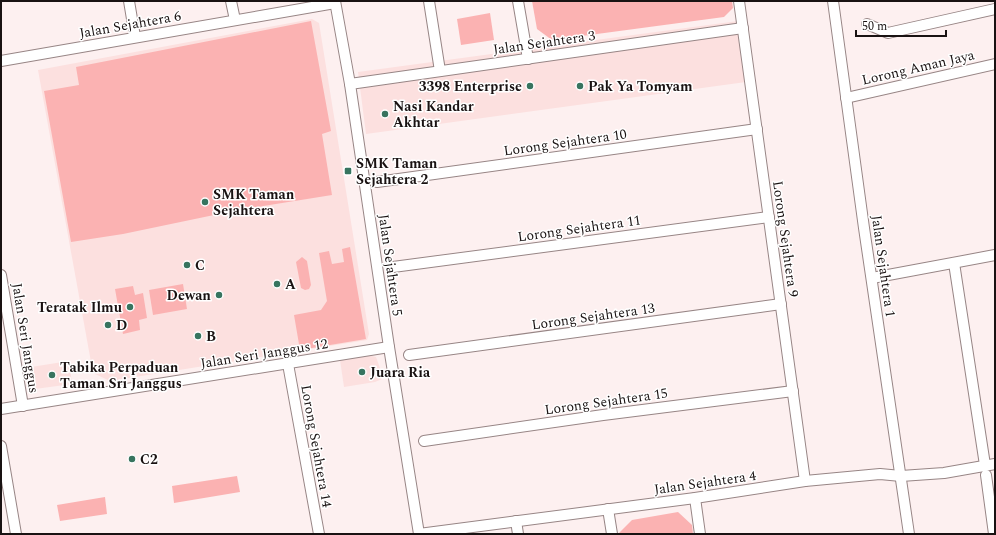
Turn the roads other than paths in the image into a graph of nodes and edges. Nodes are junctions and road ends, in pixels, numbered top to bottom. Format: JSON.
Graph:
{"nodes":[{"id":1,"x":129,"y":1,"type":"edge"},
{"id":2,"x":231,"y":1,"type":"edge"},
{"id":3,"x":429,"y":1,"type":"edge"},
{"id":4,"x":518,"y":1,"type":"edge"},
{"id":5,"x":739,"y":1,"type":"edge"},
{"id":6,"x":833,"y":1,"type":"edge"},
{"id":7,"x":335,"y":2,"type":"edge"},
{"id":8,"x":995,"y":9,"type":"edge"},
{"id":9,"x":235,"y":20,"type":"junction"},
{"id":10,"x":867,"y":24,"type":"dead end"},
{"id":11,"x":743,"y":28,"type":"junction"},
{"id":12,"x":135,"y":38,"type":"junction"},
{"id":13,"x":528,"y":59,"type":"junction"},
{"id":14,"x":1,"y":60,"type":"edge"},
{"id":15,"x":995,"y":64,"type":"edge"},
{"id":16,"x":440,"y":71,"type":"junction"},
{"id":17,"x":350,"y":84,"type":"junction"},
{"id":18,"x":846,"y":98,"type":"junction"},
{"id":19,"x":757,"y":129,"type":"junction"},
{"id":20,"x":377,"y":182,"type":"dead end"},
{"id":21,"x":769,"y":217,"type":"junction"},
{"id":22,"x":995,"y":255,"type":"edge"},
{"id":23,"x":954,"y":263,"type":"junction"},
{"id":24,"x":393,"y":267,"type":"dead end"},
{"id":25,"x":1,"y":275,"type":"edge"},
{"id":26,"x":872,"y":278,"type":"junction"},
{"id":27,"x":780,"y":304,"type":"junction"},
{"id":28,"x":388,"y":347,"type":"junction"},
{"id":29,"x":409,"y":355,"type":"dead end"},
{"id":30,"x":288,"y":364,"type":"junction"},
{"id":31,"x":793,"y":390,"type":"junction"},
{"id":32,"x":23,"y":406,"type":"junction"},
{"id":33,"x":1,"y":410,"type":"edge"},
{"id":34,"x":424,"y":441,"type":"dead end"},
{"id":35,"x":1,"y":446,"type":"edge"},
{"id":36,"x":989,"y":468,"type":"edge"},
{"id":37,"x":901,"y":476,"type":"junction"},
{"id":38,"x":805,"y":481,"type":"junction"},
{"id":39,"x":695,"y":498,"type":"junction"},
{"id":40,"x":608,"y":509,"type":"junction"},
{"id":41,"x":516,"y":521,"type":"junction"},
{"id":42,"x":16,"y":534,"type":"edge"},
{"id":43,"x":319,"y":534,"type":"edge"},
{"id":44,"x":419,"y":534,"type":"edge"},
{"id":45,"x":518,"y":534,"type":"edge"},
{"id":46,"x":612,"y":534,"type":"edge"},
{"id":47,"x":700,"y":534,"type":"edge"},
{"id":48,"x":910,"y":534,"type":"edge"},
{"id":49,"x":994,"y":534,"type":"edge"}],
"edges":[{"from":1,"to":12,"type":"street"},
{"from":2,"to":9,"type":"street"},
{"from":3,"to":16,"type":"street"},
{"from":4,"to":13,"type":"street"},
{"from":5,"to":11,"type":"street","name":"Lorong Sejahtera 9"},
{"from":6,"to":18,"type":"street","name":"Jalan Sejahtera 1"},
{"from":7,"to":9,"type":"street","name":"Jalan Sejahtera 6"},
{"from":7,"to":17,"type":"street","name":"Jalan Sejahtera 5"},
{"from":8,"to":10,"type":"street"},
{"from":9,"to":12,"type":"street","name":"Jalan Sejahtera 6"},
{"from":11,"to":13,"type":"street","name":"Jalan Sejahtera 3"},
{"from":11,"to":19,"type":"street","name":"Lorong Sejahtera 9"},
{"from":12,"to":14,"type":"street","name":"Jalan Sejahtera 6"},
{"from":13,"to":16,"type":"street","name":"Jalan Sejahtera 3"},
{"from":15,"to":18,"type":"street","name":"Lorong Aman Jaya"},
{"from":16,"to":17,"type":"street","name":"Jalan Sejahtera 3"},
{"from":17,"to":28,"type":"street","name":"Jalan Sejahtera 5"},
{"from":18,"to":26,"type":"street","name":"Jalan Sejahtera 1"},
{"from":19,"to":20,"type":"street","name":"Lorong Sejahtera 10"},
{"from":19,"to":21,"type":"street","name":"Lorong Sejahtera 9"},
{"from":21,"to":24,"type":"street","name":"Lorong Sejahtera 11"},
{"from":21,"to":27,"type":"street","name":"Lorong Sejahtera 9"},
{"from":22,"to":23,"type":"street"},
{"from":23,"to":26,"type":"street"},
{"from":23,"to":36,"type":"street"},
{"from":25,"to":32,"type":"street","name":"Jalan Seri Janggus"},
{"from":26,"to":37,"type":"street","name":"Jalan Sejahtera 1"},
{"from":27,"to":29,"type":"street","name":"Lorong Sejahtera 13"},
{"from":27,"to":31,"type":"street","name":"Lorong Sejahtera 9"},
{"from":28,"to":30,"type":"street","name":"Jalan Seri Janggus 12"},
{"from":28,"to":44,"type":"street","name":"Jalan Sejahtera 5"},
{"from":30,"to":32,"type":"street","name":"Jalan Seri Janggus 12"},
{"from":30,"to":43,"type":"street","name":"Lorong Sejahtera 14"},
{"from":31,"to":34,"type":"street","name":"Lorong Sejahtera 15"},
{"from":31,"to":38,"type":"street","name":"Lorong Sejahtera 9"},
{"from":32,"to":33,"type":"street","name":"Jalan Seri Janggus 12"},
{"from":35,"to":42,"type":"street"},
{"from":36,"to":37,"type":"street","name":"Jalan Sejahtera 4"},
{"from":36,"to":49,"type":"street"},
{"from":37,"to":38,"type":"street","name":"Jalan Sejahtera 4"},
{"from":37,"to":48,"type":"street","name":"Jalan Sejahtera 1"},
{"from":38,"to":39,"type":"street","name":"Jalan Sejahtera 4"},
{"from":39,"to":40,"type":"street","name":"Jalan Sejahtera 4"},
{"from":39,"to":47,"type":"street"},
{"from":40,"to":41,"type":"street","name":"Jalan Sejahtera 4"},
{"from":40,"to":46,"type":"street"},
{"from":41,"to":44,"type":"street","name":"Jalan Sejahtera 4"},
{"from":41,"to":45,"type":"street"}]}
